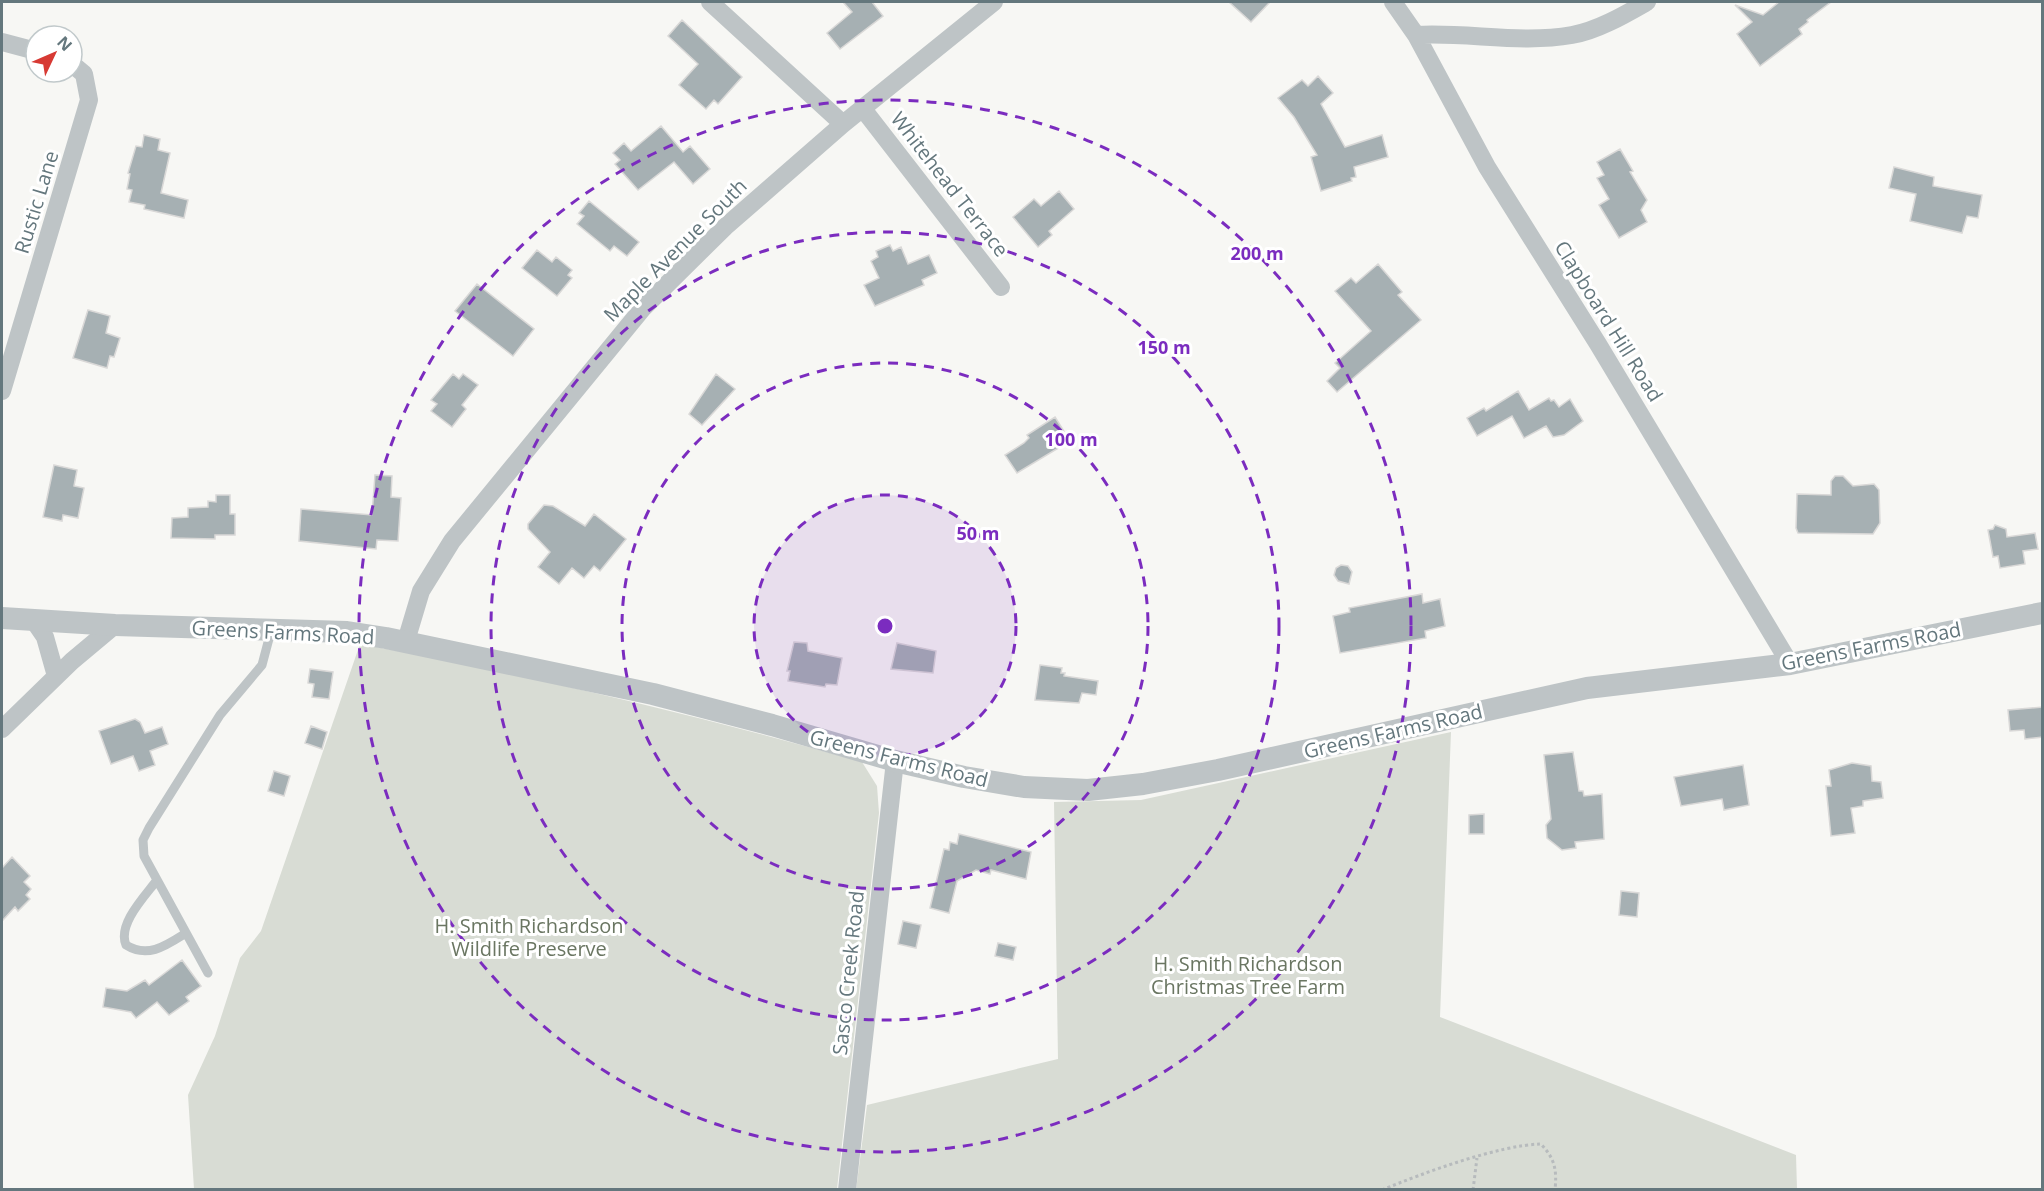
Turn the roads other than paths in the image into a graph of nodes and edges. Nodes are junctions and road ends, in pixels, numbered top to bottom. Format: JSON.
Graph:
{"nodes":[{"id":1,"x":710,"y":2,"type":"edge"},
{"id":2,"x":994,"y":2,"type":"edge"},
{"id":3,"x":1393,"y":2,"type":"edge"},
{"id":4,"x":1647,"y":2,"type":"edge"},
{"id":5,"x":1416,"y":34,"type":"junction"},
{"id":6,"x":2,"y":42,"type":"edge"},
{"id":7,"x":24,"y":48,"type":"edge"},
{"id":8,"x":84,"y":74,"type":"edge"},
{"id":9,"x":863,"y":109,"type":"junction"},
{"id":10,"x":843,"y":124,"type":"junction"},
{"id":11,"x":1001,"y":287,"type":"dead end"},
{"id":12,"x":2,"y":391,"type":"edge"},
{"id":13,"x":2043,"y":613,"type":"edge"},
{"id":14,"x":2,"y":618,"type":"edge"},
{"id":15,"x":34,"y":621,"type":"junction"},
{"id":16,"x":115,"y":626,"type":"junction"},
{"id":17,"x":272,"y":629,"type":"junction"},
{"id":18,"x":406,"y":641,"type":"junction"},
{"id":19,"x":1790,"y":664,"type":"junction"},
{"id":20,"x":57,"y":676,"type":"junction"},
{"id":21,"x":2,"y":729,"type":"edge"},
{"id":22,"x":895,"y":761,"type":"junction"},
{"id":23,"x":158,"y":880,"type":"junction"},
{"id":24,"x":186,"y":933,"type":"junction"},
{"id":25,"x":208,"y":973,"type":"dead end"},
{"id":26,"x":847,"y":1190,"type":"edge"}],
"edges":[{"from":1,"to":10,"type":"street"},
{"from":2,"to":9,"type":"street","name":"Maple Avenue South"},
{"from":3,"to":5,"type":"street","name":"Clapboard Hill Road"},
{"from":4,"to":5,"type":"street"},
{"from":5,"to":19,"type":"street","name":"Clapboard Hill Road"},
{"from":6,"to":7,"type":"street"},
{"from":8,"to":12,"type":"street","name":"Rustic Lane"},
{"from":9,"to":10,"type":"street","name":"Maple Avenue South"},
{"from":9,"to":11,"type":"street","name":"Whitehead Terrace"},
{"from":10,"to":18,"type":"street","name":"Maple Avenue South"},
{"from":13,"to":19,"type":"street","name":"Greens Farms Road"},
{"from":14,"to":15,"type":"street","name":"Greens Farms Road"},
{"from":15,"to":16,"type":"street","name":"Greens Farms Road"},
{"from":15,"to":20,"type":"street"},
{"from":16,"to":17,"type":"street","name":"Greens Farms Road"},
{"from":16,"to":20,"type":"street"},
{"from":17,"to":18,"type":"street","name":"Greens Farms Road"},
{"from":17,"to":23,"type":"lane"},
{"from":18,"to":22,"type":"street","name":"Greens Farms Road"},
{"from":19,"to":22,"type":"street","name":"Greens Farms Road"},
{"from":20,"to":21,"type":"street"},
{"from":22,"to":26,"type":"street","name":"Sasco Creek Road"},
{"from":23,"to":24,"type":"lane"},
{"from":23,"to":24,"type":"lane"},
{"from":24,"to":25,"type":"lane"}]}
